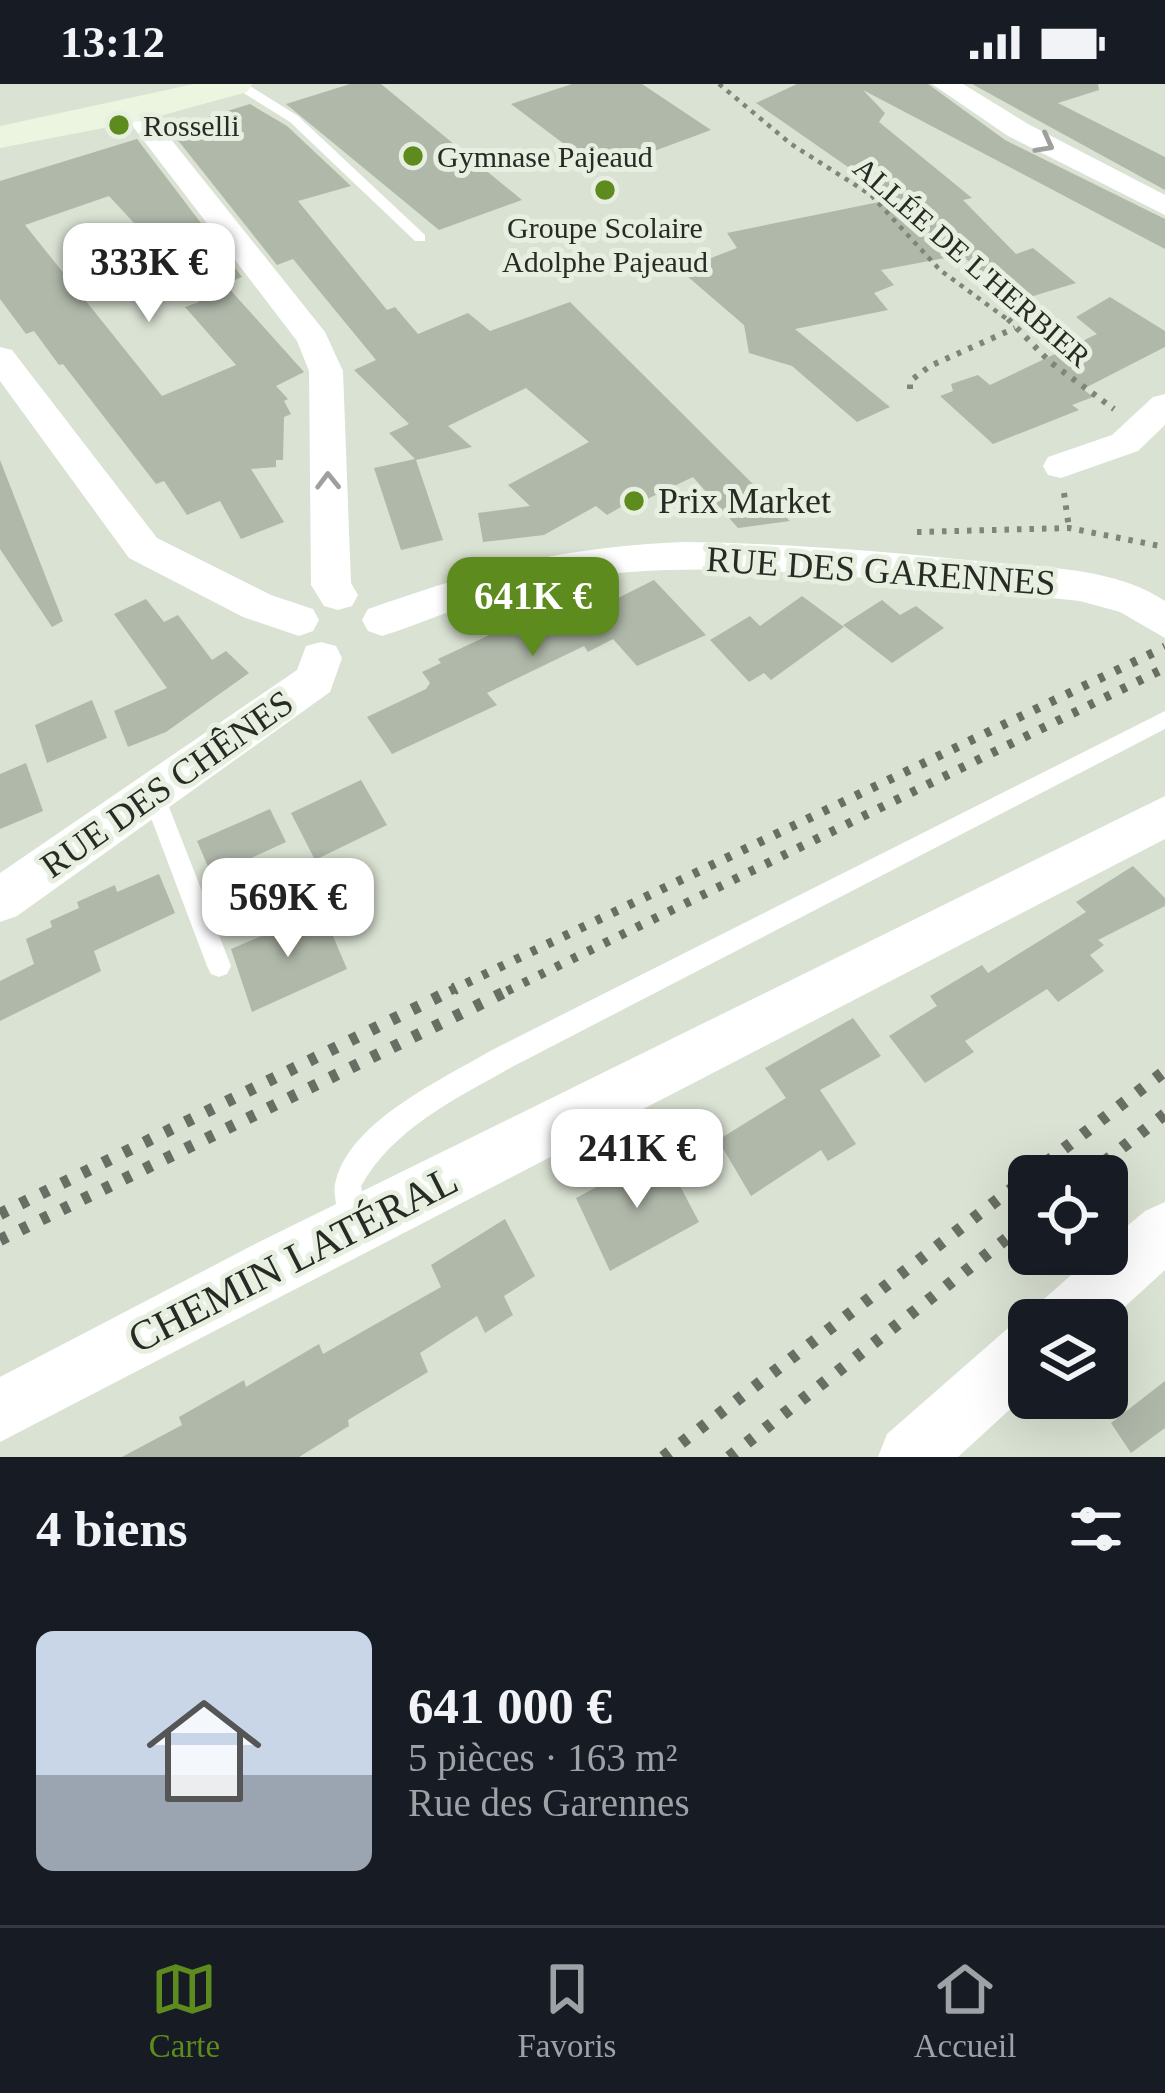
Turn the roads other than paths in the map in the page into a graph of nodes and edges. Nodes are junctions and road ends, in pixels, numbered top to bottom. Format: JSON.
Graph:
{"nodes":[{"id":1,"x":945,"y":84,"type":"edge"},
{"id":2,"x":240,"y":87,"type":"edge"},
{"id":3,"x":158,"y":92,"type":"edge"},
{"id":4,"x":0,"y":120,"type":"edge"},
{"id":5,"x":0,"y":137,"type":"edge"},
{"id":6,"x":1165,"y":206,"type":"edge"},
{"id":7,"x":420,"y":238,"type":"dead end"},
{"id":8,"x":0,"y":357,"type":"edge"},
{"id":9,"x":1153,"y":418,"type":"edge"},
{"id":10,"x":1061,"y":466,"type":"dead end"},
{"id":11,"x":338,"y":596,"type":"junction"},
{"id":12,"x":1149,"y":611,"type":"edge"},
{"id":13,"x":382,"y":620,"type":"junction"},
{"id":14,"x":310,"y":639,"type":"junction"},
{"id":15,"x":1165,"y":719,"type":"edge"},
{"id":16,"x":153,"y":794,"type":"junction"},
{"id":17,"x":1165,"y":816,"type":"edge"},
{"id":18,"x":0,"y":901,"type":"edge"},
{"id":19,"x":219,"y":966,"type":"dead end"},
{"id":20,"x":356,"y":1226,"type":"junction"},
{"id":21,"x":1165,"y":1231,"type":"edge"},
{"id":22,"x":1089,"y":1299,"type":"edge"},
{"id":23,"x":1008,"y":1371,"type":"edge"},
{"id":24,"x":0,"y":1411,"type":"edge"},
{"id":25,"x":910,"y":1457,"type":"edge"}],
"edges":[{"from":1,"to":6,"type":"street","one_way":true},
{"from":2,"to":3,"type":"main road"},
{"from":2,"to":7,"type":"lane"},
{"from":3,"to":4,"type":"main road"},
{"from":3,"to":5,"type":"main road"},
{"from":11,"to":3,"type":"street","one_way":true},
{"from":8,"to":14,"type":"street"},
{"from":9,"to":10,"type":"street"},
{"from":11,"to":13,"type":"street"},
{"from":11,"to":14,"type":"street"},
{"from":12,"to":13,"type":"street","name":"RUE DES GARENNES"},
{"from":13,"to":14,"type":"street"},
{"from":14,"to":16,"type":"street","name":"RUE DES CHÊNES"},
{"from":15,"to":20,"type":"lane"},
{"from":16,"to":18,"type":"street","name":"RUE DES CHÊNES"},
{"from":16,"to":19,"type":"lane"},
{"from":17,"to":20,"type":"street","name":"CHEMIN LATÉRAL"},
{"from":20,"to":24,"type":"street","name":"CHEMIN LATÉRAL"},
{"from":21,"to":22,"type":"street"},
{"from":23,"to":25,"type":"street"}]}
